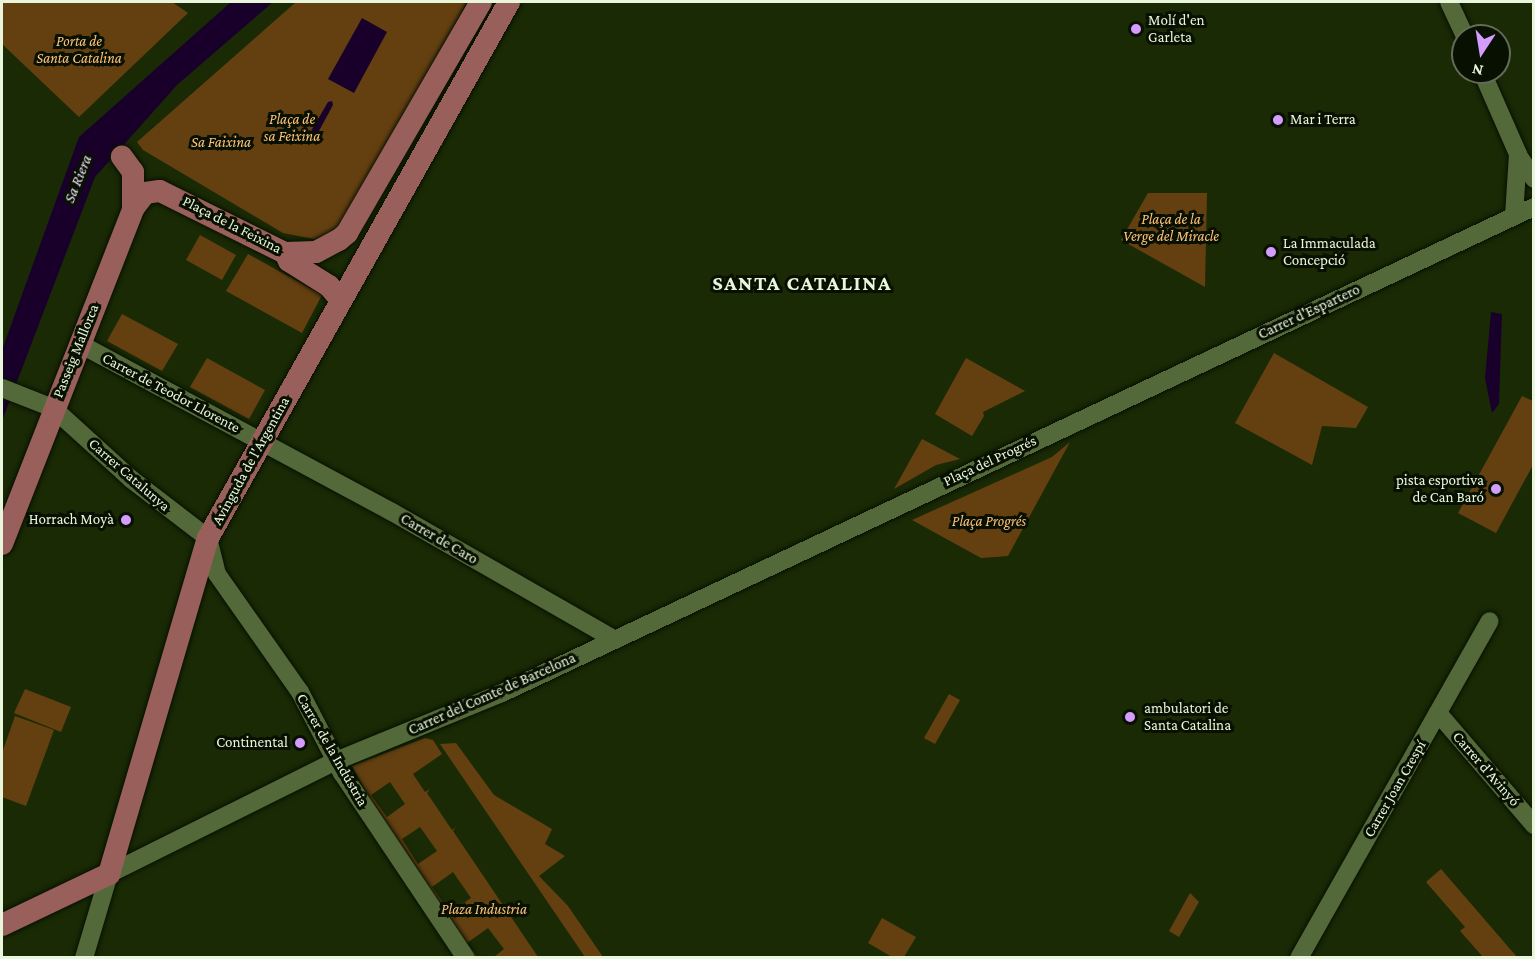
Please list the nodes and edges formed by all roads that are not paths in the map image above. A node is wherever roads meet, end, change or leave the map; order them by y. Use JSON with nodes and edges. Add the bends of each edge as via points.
{"nodes":[{"id":1,"x":481,"y":2,"type":"edge"},
{"id":2,"x":509,"y":2,"type":"edge"},
{"id":3,"x":1449,"y":2,"type":"edge"},
{"id":4,"x":1459,"y":24,"type":"edge"},
{"id":5,"x":1488,"y":84,"type":"edge"},
{"id":6,"x":122,"y":157,"type":"dead end"},
{"id":7,"x":1526,"y":157,"type":"edge"},
{"id":8,"x":1533,"y":179,"type":"edge"},
{"id":9,"x":1533,"y":207,"type":"edge"},
{"id":10,"x":133,"y":209,"type":"junction"},
{"id":11,"x":1514,"y":216,"type":"junction"},
{"id":12,"x":285,"y":253,"type":"junction"},
{"id":13,"x":340,"y":299,"type":"junction"},
{"id":14,"x":80,"y":344,"type":"junction"},
{"id":15,"x":2,"y":388,"type":"edge"},
{"id":16,"x":53,"y":408,"type":"junction"},
{"id":17,"x":1105,"y":408,"type":"joint"},
{"id":18,"x":263,"y":442,"type":"junction"},
{"id":19,"x":876,"y":516,"type":"joint"},
{"id":20,"x":208,"y":538,"type":"junction"},
{"id":21,"x":2,"y":544,"type":"edge"},
{"id":22,"x":1490,"y":621,"type":"dead end"},
{"id":23,"x":614,"y":639,"type":"junction"},
{"id":24,"x":1438,"y":713,"type":"junction"},
{"id":25,"x":336,"y":761,"type":"junction"},
{"id":26,"x":1533,"y":825,"type":"edge"},
{"id":27,"x":109,"y":874,"type":"junction"},
{"id":28,"x":2,"y":925,"type":"edge"},
{"id":29,"x":84,"y":957,"type":"edge"},
{"id":30,"x":466,"y":957,"type":"edge"},
{"id":31,"x":1299,"y":957,"type":"edge"}],
"edges":[{"from":1,"to":12,"type":"main road","name":"Plaça de la Feixina","via":[[347,233],[316,252]]},
{"from":2,"to":13,"type":"main road","name":"Avinguda de l'Argentina"},
{"from":3,"to":4,"type":"street"},
{"from":5,"to":7,"type":"street"},
{"from":6,"to":10,"type":"main road","name":"Passeig Mallorca","via":[[133,172]]},
{"from":7,"to":8,"type":"street"},
{"from":7,"to":11,"type":"street"},
{"from":9,"to":11,"type":"street","name":"Carrer d'Espartero"},
{"from":10,"to":12,"type":"main road","name":"Plaça de la Feixina","via":[[144,193],[170,194]]},
{"from":10,"to":14,"type":"main road","name":"Passeig Mallorca"},
{"from":11,"to":17,"type":"street","name":"Carrer d'Espartero"},
{"from":12,"to":13,"type":"main road","via":[[289,261],[328,286]]},
{"from":13,"to":18,"type":"main road","name":"Avinguda de l'Argentina"},
{"from":14,"to":16,"type":"main road","name":"Passeig Mallorca"},
{"from":14,"to":18,"type":"street","name":"Carrer de Teodor Llorente"},
{"from":15,"to":16,"type":"street"},
{"from":16,"to":20,"type":"street","name":"Carrer Catalunya","via":[[131,479]]},
{"from":16,"to":21,"type":"main road","name":"Passeig Mallorca"},
{"from":17,"to":19,"type":"street","name":"Plaça del Progrés"},
{"from":18,"to":20,"type":"main road","name":"Avinguda de l'Argentina"},
{"from":18,"to":23,"type":"street","name":"Carrer de Caro"},
{"from":19,"to":23,"type":"street","name":"Carrer del Comte de Barcelona"},
{"from":20,"to":25,"type":"street","name":"Carrer de la Indústria","via":[[217,574],[300,692]]},
{"from":20,"to":27,"type":"main road","name":"Avinguda de l'Argentina"},
{"from":22,"to":24,"type":"street","name":"Carrer Joan Crespí"},
{"from":23,"to":25,"type":"street","name":"Carrer del Comte de Barcelona","via":[[502,693]]},
{"from":24,"to":26,"type":"street","name":"Carrer d'Avinyó"},
{"from":24,"to":31,"type":"street","name":"Carrer Joan Crespí"},
{"from":25,"to":27,"type":"street","name":"Carrer del Comte de Barcelona"},
{"from":25,"to":30,"type":"street","name":"Carrer de la Indústria"},
{"from":27,"to":28,"type":"main road"},
{"from":27,"to":29,"type":"street","name":"Avinguda de l'Argentina"}]}
